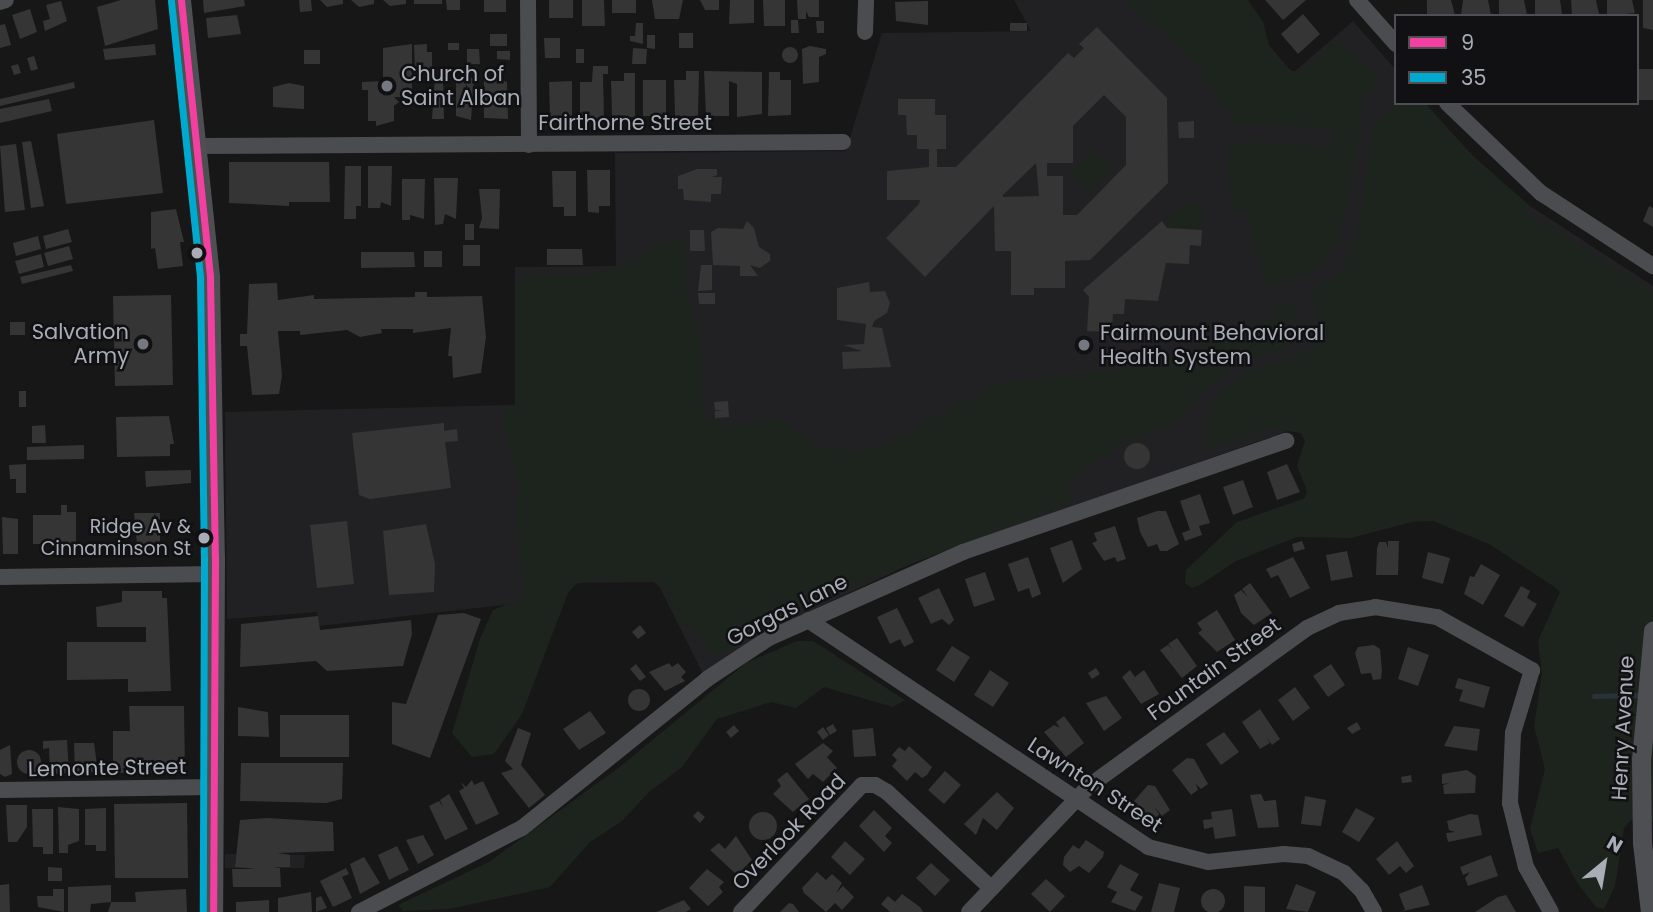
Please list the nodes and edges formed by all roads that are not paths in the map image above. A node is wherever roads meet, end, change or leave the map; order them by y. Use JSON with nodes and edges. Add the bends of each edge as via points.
{"nodes":[{"id":1,"x":6,"y":0,"type":"edge"},
{"id":2,"x":181,"y":0,"type":"edge"},
{"id":3,"x":528,"y":0,"type":"edge"},
{"id":4,"x":866,"y":0,"type":"edge"},
{"id":5,"x":1357,"y":0,"type":"edge"},
{"id":6,"x":0,"y":2,"type":"edge"},
{"id":7,"x":865,"y":32,"type":"dead end"},
{"id":8,"x":1394,"y":42,"type":"edge"},
{"id":9,"x":1449,"y":105,"type":"edge"},
{"id":10,"x":843,"y":142,"type":"dead end"},
{"id":11,"x":529,"y":145,"type":"junction"},
{"id":12,"x":198,"y":146,"type":"junction"},
{"id":13,"x":1653,"y":266,"type":"edge"},
{"id":14,"x":1286,"y":441,"type":"dead end"},
{"id":15,"x":215,"y":574,"type":"junction"},
{"id":16,"x":0,"y":577,"type":"edge"},
{"id":17,"x":808,"y":620,"type":"junction"},
{"id":18,"x":1653,"y":631,"type":"edge"},
{"id":19,"x":214,"y":787,"type":"junction"},
{"id":20,"x":0,"y":790,"type":"edge"},
{"id":21,"x":1076,"y":797,"type":"junction"},
{"id":22,"x":991,"y":888,"type":"junction"},
{"id":23,"x":213,"y":912,"type":"edge"},
{"id":24,"x":359,"y":912,"type":"edge"},
{"id":25,"x":741,"y":912,"type":"edge"},
{"id":26,"x":969,"y":912,"type":"edge"},
{"id":27,"x":1374,"y":912,"type":"edge"},
{"id":28,"x":1551,"y":912,"type":"edge"},
{"id":29,"x":1650,"y":912,"type":"edge"}],
"edges":[{"from":1,"to":6,"type":"street"},
{"from":2,"to":12,"type":"main road"},
{"from":3,"to":11,"type":"street"},
{"from":4,"to":7,"type":"street"},
{"from":5,"to":8,"type":"street"},
{"from":9,"to":13,"type":"street","via":[[1541,193]]},
{"from":10,"to":11,"type":"street","name":"Fairthorne Street"},
{"from":11,"to":12,"type":"street","name":"Fairthorne Street"},
{"from":12,"to":15,"type":"main road","via":[[210,267]]},
{"from":14,"to":17,"type":"street","name":"Gorgas Lane","via":[[963,552]]},
{"from":15,"to":16,"type":"street"},
{"from":15,"to":19,"type":"main road"},
{"from":17,"to":21,"type":"street","name":"Lawnton Street"},
{"from":17,"to":24,"type":"street","name":"Gorgas Lane","via":[[716,672],[522,828]]},
{"from":18,"to":29,"type":"main road","name":"Henry Avenue","via":[[1642,747]]},
{"from":19,"to":20,"type":"street","name":"Lemonte Street"},
{"from":19,"to":23,"type":"main road"},
{"from":21,"to":22,"type":"street","name":"Fountain Street"},
{"from":21,"to":27,"type":"street","name":"Lawnton Street","via":[[1148,847],[1176,857],[1221,862],[1284,854],[1320,860],[1354,882]]},
{"from":21,"to":28,"type":"street","name":"Fountain Street","via":[[1290,639],[1339,613],[1395,607],[1437,617],[1532,670],[1513,733],[1510,803],[1526,867]]},
{"from":22,"to":25,"type":"street","name":"Overlook Road","via":[[887,792],[869,784],[852,791]]},
{"from":22,"to":26,"type":"street","name":"Fountain Street"}]}
